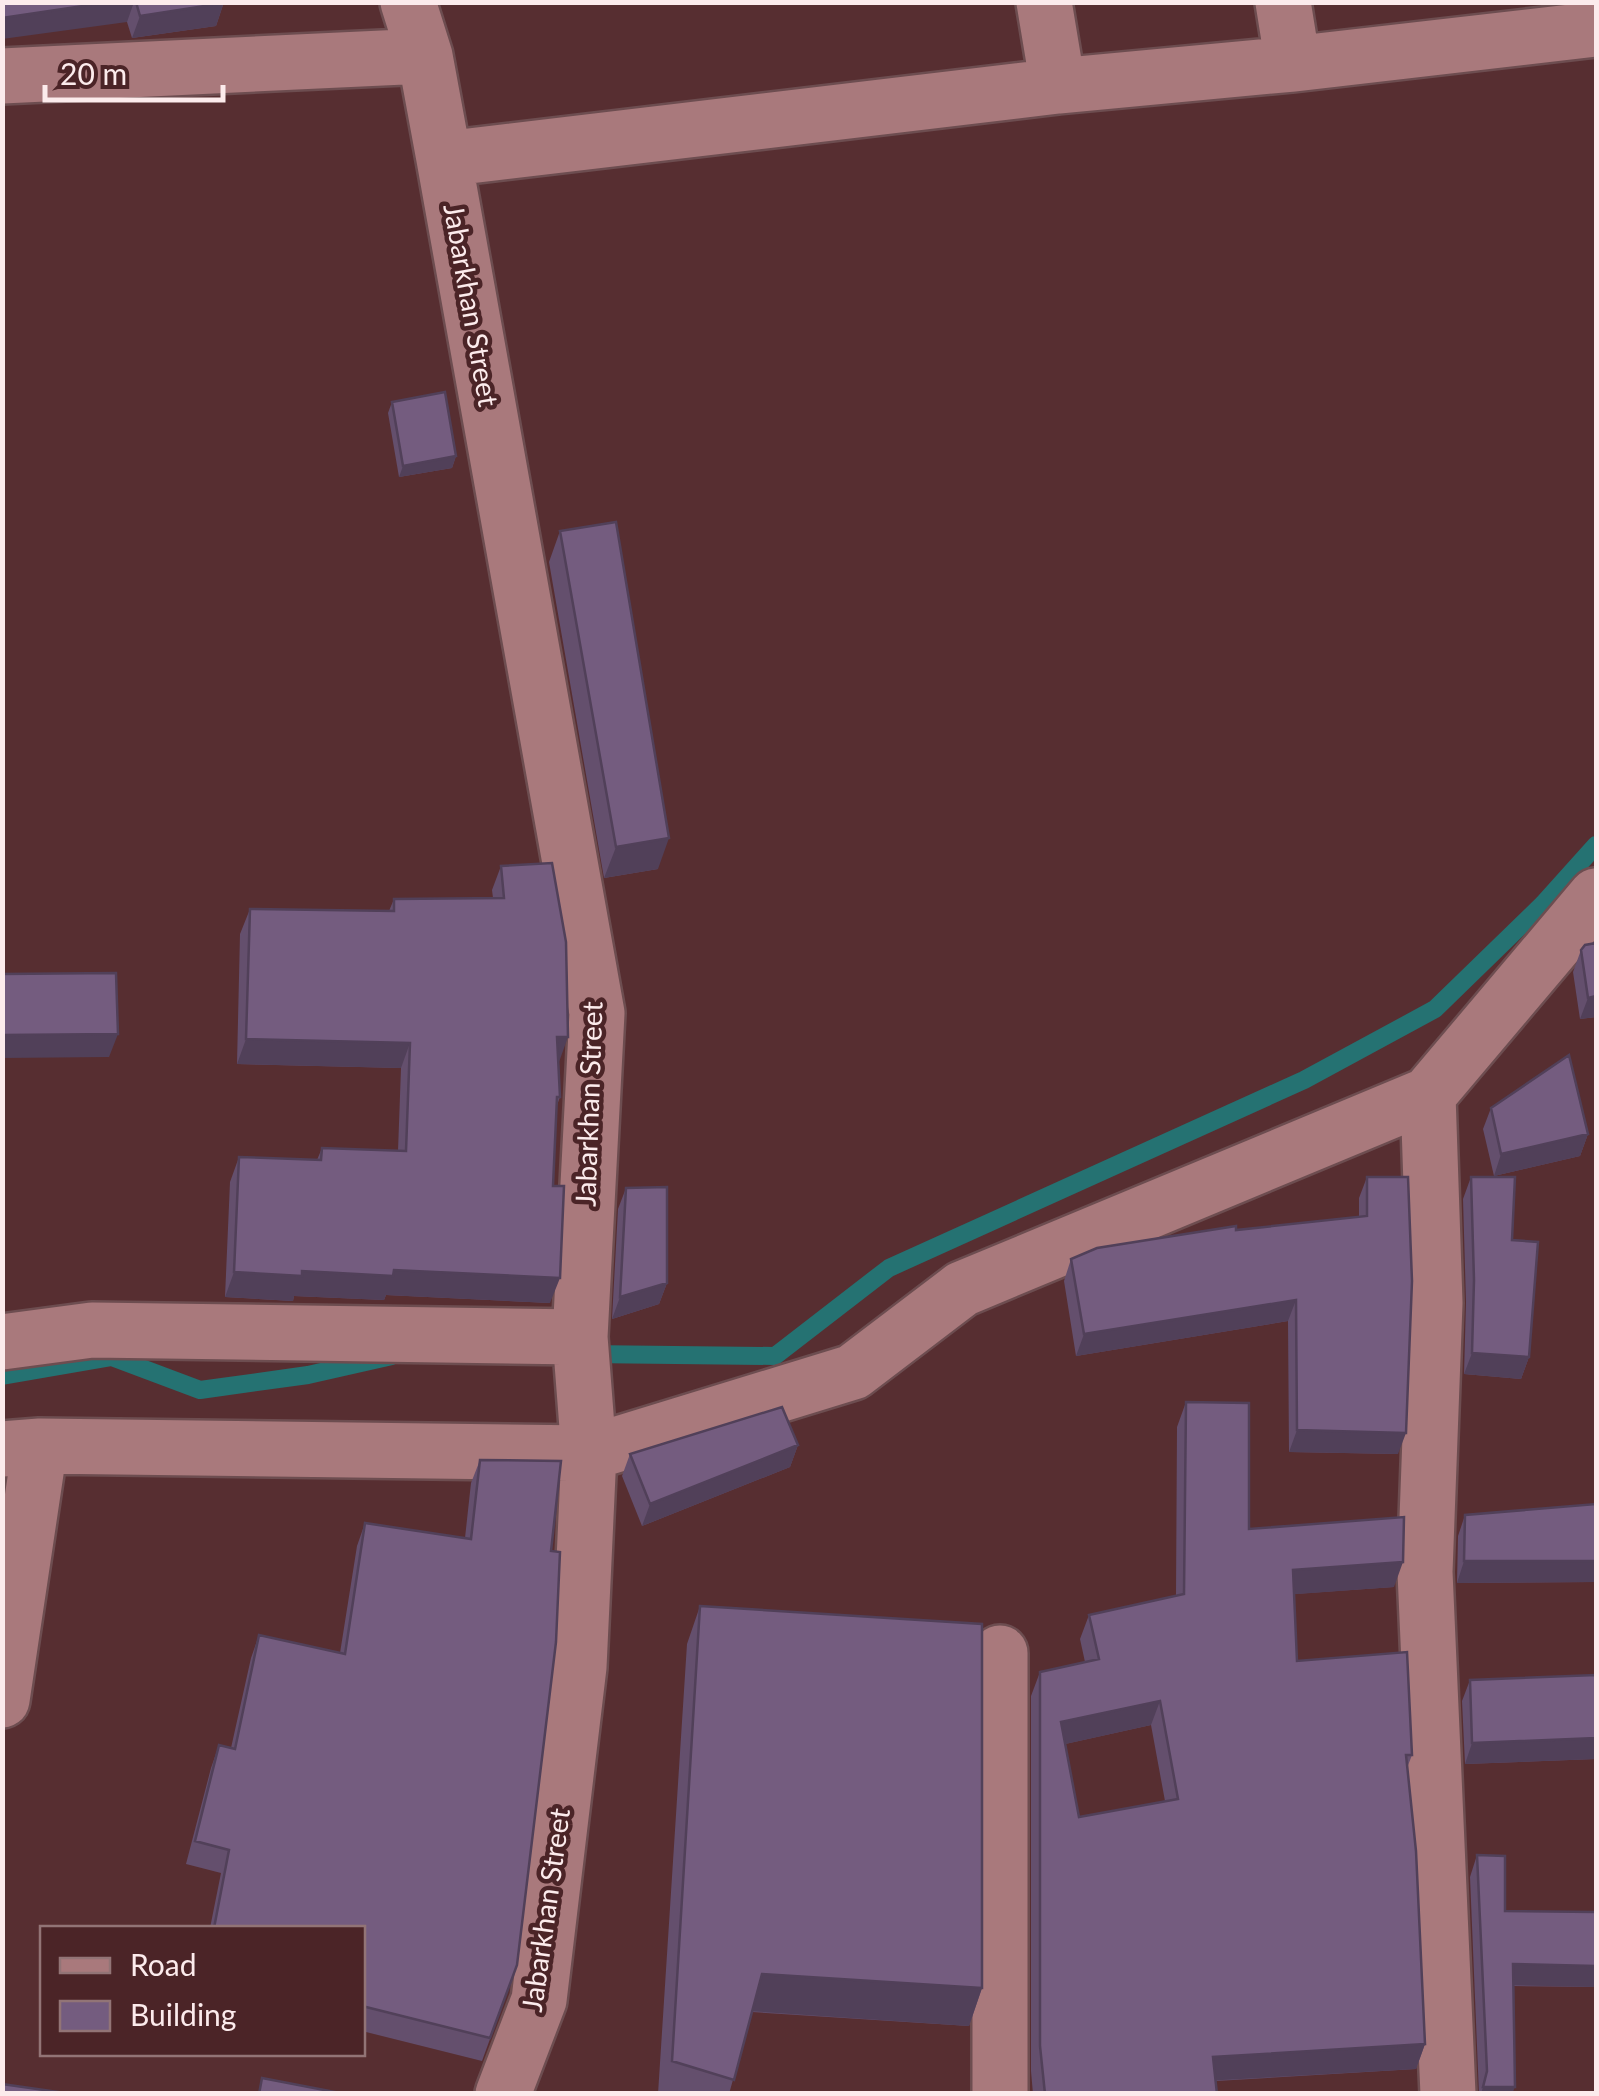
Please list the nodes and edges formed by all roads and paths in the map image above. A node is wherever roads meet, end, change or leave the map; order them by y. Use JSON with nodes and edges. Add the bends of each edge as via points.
{"nodes":[{"id":1,"x":408,"y":2,"type":"edge"},
{"id":2,"x":1044,"y":2,"type":"edge"},
{"id":3,"x":1283,"y":2,"type":"edge"},
{"id":4,"x":1596,"y":29,"type":"edge"},
{"id":5,"x":425,"y":56,"type":"junction"},
{"id":6,"x":1293,"y":64,"type":"junction"},
{"id":7,"x":2,"y":76,"type":"edge"},
{"id":8,"x":1058,"y":86,"type":"junction"},
{"id":9,"x":444,"y":159,"type":"junction"},
{"id":10,"x":1596,"y":896,"type":"edge"},
{"id":11,"x":1428,"y":1095,"type":"junction"},
{"id":12,"x":580,"y":1337,"type":"junction"},
{"id":13,"x":2,"y":1342,"type":"edge"},
{"id":14,"x":21,"y":1447,"type":"edge"},
{"id":15,"x":589,"y":1453,"type":"junction"},
{"id":16,"x":1000,"y":1653,"type":"dead end"},
{"id":17,"x":2,"y":1700,"type":"edge"},
{"id":18,"x":503,"y":2094,"type":"edge"},
{"id":19,"x":1000,"y":2094,"type":"edge"},
{"id":20,"x":1448,"y":2094,"type":"edge"}],
"edges":[{"from":1,"to":5,"type":"street","name":"Jabarkhan Street"},
{"from":2,"to":8,"type":"street"},
{"from":3,"to":6,"type":"street"},
{"from":4,"to":6,"type":"street"},
{"from":5,"to":7,"type":"street"},
{"from":5,"to":9,"type":"street","name":"Jabarkhan Street"},
{"from":6,"to":8,"type":"street"},
{"from":8,"to":9,"type":"street"},
{"from":9,"to":12,"type":"street","name":"Jabarkhan Street","via":[[597,1013]]},
{"from":10,"to":11,"type":"street"},
{"from":11,"to":15,"type":"street","via":[[962,1289],[853,1372]]},
{"from":11,"to":20,"type":"street","via":[[1434,1303],[1426,1572]]},
{"from":12,"to":13,"type":"street","via":[[92,1330]]},
{"from":12,"to":15,"type":"street","name":"Jabarkhan Street"},
{"from":14,"to":15,"type":"street"},
{"from":14,"to":17,"type":"street"},
{"from":15,"to":18,"type":"street","name":"Jabarkhan Street","via":[[578,1667],[539,2000]]},
{"from":16,"to":19,"type":"street"}]}
